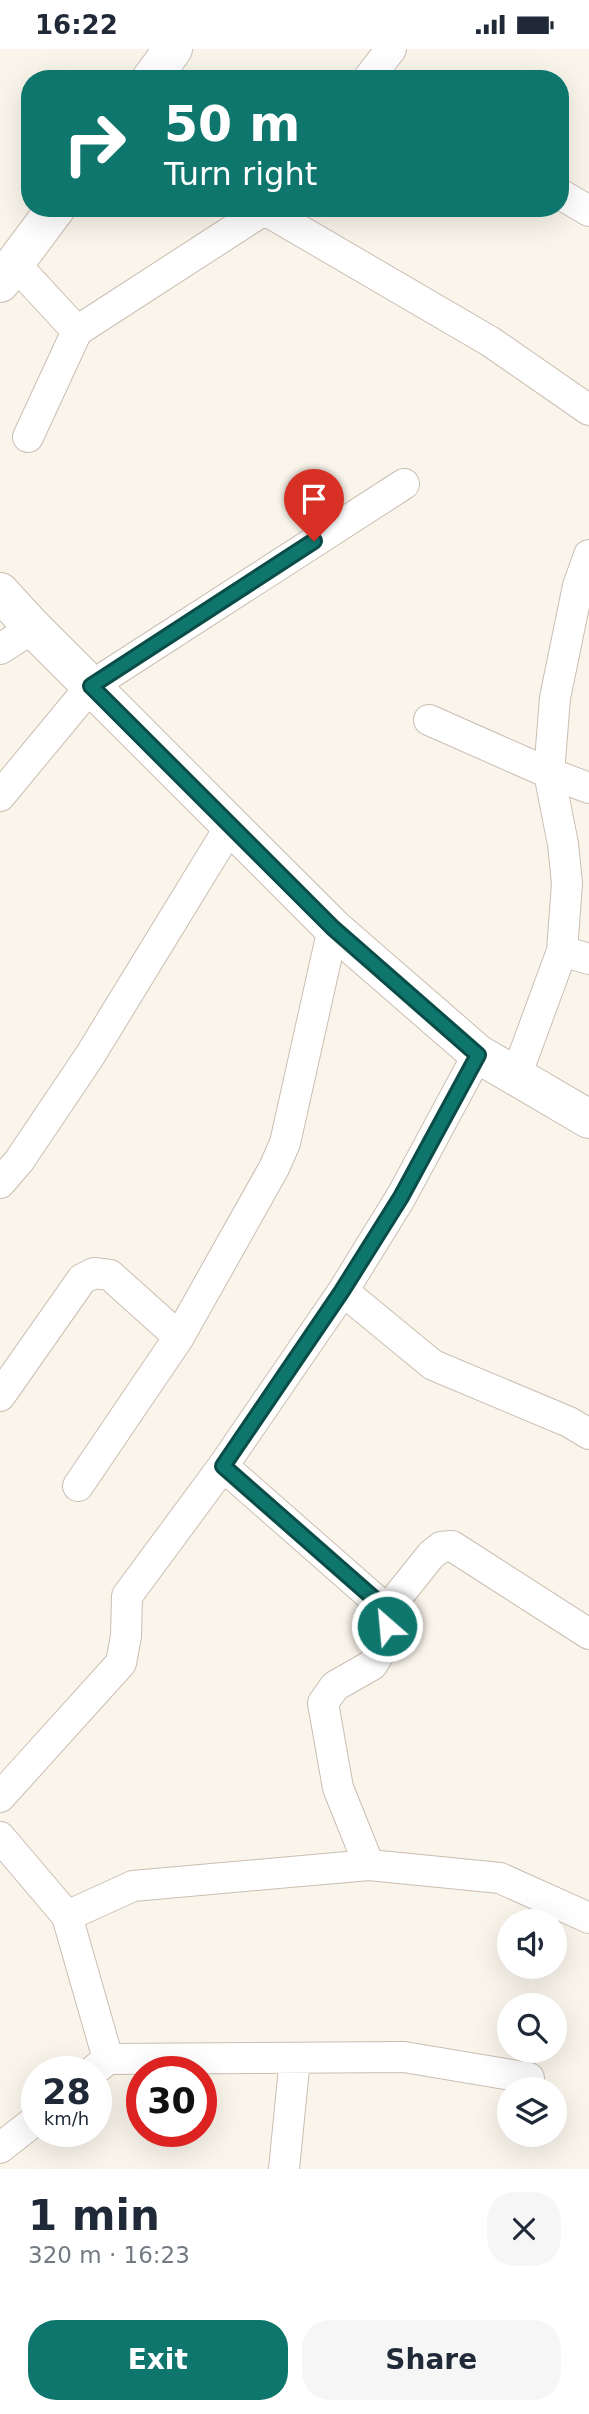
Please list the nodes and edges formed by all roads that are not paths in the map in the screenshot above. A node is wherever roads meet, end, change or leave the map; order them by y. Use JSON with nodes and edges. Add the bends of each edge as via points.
{"nodes":[{"id":1,"x":173,"y":49,"type":"edge"},
{"id":2,"x":158,"y":70,"type":"edge"},
{"id":3,"x":569,"y":199,"type":"edge"},
{"id":4,"x":589,"y":211,"type":"edge"},
{"id":5,"x":49,"y":217,"type":"edge"},
{"id":6,"x":254,"y":217,"type":"edge"},
{"id":7,"x":280,"y":217,"type":"edge"},
{"id":8,"x":8,"y":273,"type":"edge"},
{"id":9,"x":77,"y":331,"type":"junction"},
{"id":10,"x":589,"y":409,"type":"edge"},
{"id":11,"x":29,"y":437,"type":"dead end"},
{"id":12,"x":404,"y":484,"type":"dead end"},
{"id":13,"x":589,"y":555,"type":"edge"},
{"id":14,"x":0,"y":592,"type":"edge"},
{"id":15,"x":33,"y":628,"type":"junction"},
{"id":16,"x":579,"y":633,"type":"edge"},
{"id":17,"x":0,"y":649,"type":"edge"},
{"id":18,"x":91,"y":686,"type":"junction"},
{"id":19,"x":429,"y":720,"type":"dead end"},
{"id":20,"x":549,"y":773,"type":"junction"},
{"id":21,"x":589,"y":788,"type":"edge"},
{"id":22,"x":0,"y":796,"type":"edge"},
{"id":23,"x":231,"y":825,"type":"junction"},
{"id":24,"x":333,"y":928,"type":"junction"},
{"id":25,"x":575,"y":955,"type":"edge"},
{"id":26,"x":478,"y":1055,"type":"junction"},
{"id":27,"x":516,"y":1076,"type":"junction"},
{"id":28,"x":589,"y":1119,"type":"edge"},
{"id":29,"x":0,"y":1183,"type":"edge"},
{"id":30,"x":342,"y":1291,"type":"junction"},
{"id":31,"x":179,"y":1337,"type":"junction"},
{"id":32,"x":0,"y":1396,"type":"edge"},
{"id":33,"x":589,"y":1434,"type":"edge"},
{"id":34,"x":223,"y":1466,"type":"junction"},
{"id":35,"x":78,"y":1486,"type":"dead end"},
{"id":36,"x":387,"y":1610,"type":"junction"},
{"id":37,"x":589,"y":1634,"type":"edge"},
{"id":38,"x":0,"y":1797,"type":"edge"},
{"id":39,"x":0,"y":1837,"type":"edge"},
{"id":40,"x":369,"y":1865,"type":"junction"},
{"id":41,"x":67,"y":1916,"type":"junction"},
{"id":42,"x":589,"y":1918,"type":"edge"},
{"id":43,"x":98,"y":2056,"type":"edge"},
{"id":44,"x":295,"y":2058,"type":"junction"},
{"id":45,"x":112,"y":2065,"type":"edge"},
{"id":46,"x":523,"y":2077,"type":"edge"},
{"id":47,"x":21,"y":2132,"type":"edge"},
{"id":48,"x":0,"y":2148,"type":"edge"},
{"id":49,"x":284,"y":2169,"type":"edge"}],
"edges":[{"from":1,"to":2,"type":"street"},
{"from":3,"to":4,"type":"street"},
{"from":5,"to":8,"type":"street"},
{"from":6,"to":9,"type":"street"},
{"from":7,"to":10,"type":"street","via":[[491,342]]},
{"from":8,"to":9,"type":"street"},
{"from":9,"to":11,"type":"street"},
{"from":12,"to":18,"type":"street"},
{"from":13,"to":16,"type":"street","via":[[578,586]]},
{"from":14,"to":15,"type":"street"},
{"from":15,"to":17,"type":"street"},
{"from":15,"to":18,"type":"street"},
{"from":16,"to":20,"type":"street","via":[[555,698]]},
{"from":18,"to":22,"type":"street"},
{"from":18,"to":23,"type":"street"},
{"from":19,"to":20,"type":"street"},
{"from":20,"to":21,"type":"street"},
{"from":20,"to":25,"type":"street","via":[[563,845]]},
{"from":23,"to":24,"type":"street"},
{"from":23,"to":29,"type":"street","via":[[89,1057]]},
{"from":24,"to":26,"type":"street"},
{"from":24,"to":31,"type":"street","via":[[285,1143]]},
{"from":25,"to":27,"type":"street"},
{"from":26,"to":27,"type":"street"},
{"from":26,"to":30,"type":"street","via":[[401,1197]]},
{"from":27,"to":28,"type":"street"},
{"from":30,"to":33,"type":"street","via":[[433,1365]]},
{"from":30,"to":34,"type":"street"},
{"from":31,"to":32,"type":"street","via":[[110,1275],[94,1273],[82,1279]]},
{"from":31,"to":35,"type":"street"},
{"from":34,"to":36,"type":"street"},
{"from":34,"to":38,"type":"street","via":[[127,1596],[121,1663]]},
{"from":36,"to":37,"type":"street","via":[[431,1555],[452,1546]]},
{"from":36,"to":40,"type":"street","via":[[387,1641],[372,1665],[335,1686],[323,1703],[338,1788]]},
{"from":39,"to":41,"type":"street"},
{"from":40,"to":41,"type":"street","via":[[133,1886]]},
{"from":40,"to":42,"type":"street","via":[[500,1878]]},
{"from":41,"to":43,"type":"street"},
{"from":44,"to":45,"type":"street"},
{"from":44,"to":46,"type":"street","via":[[404,2057]]},
{"from":44,"to":49,"type":"street"},
{"from":47,"to":48,"type":"street"}]}
